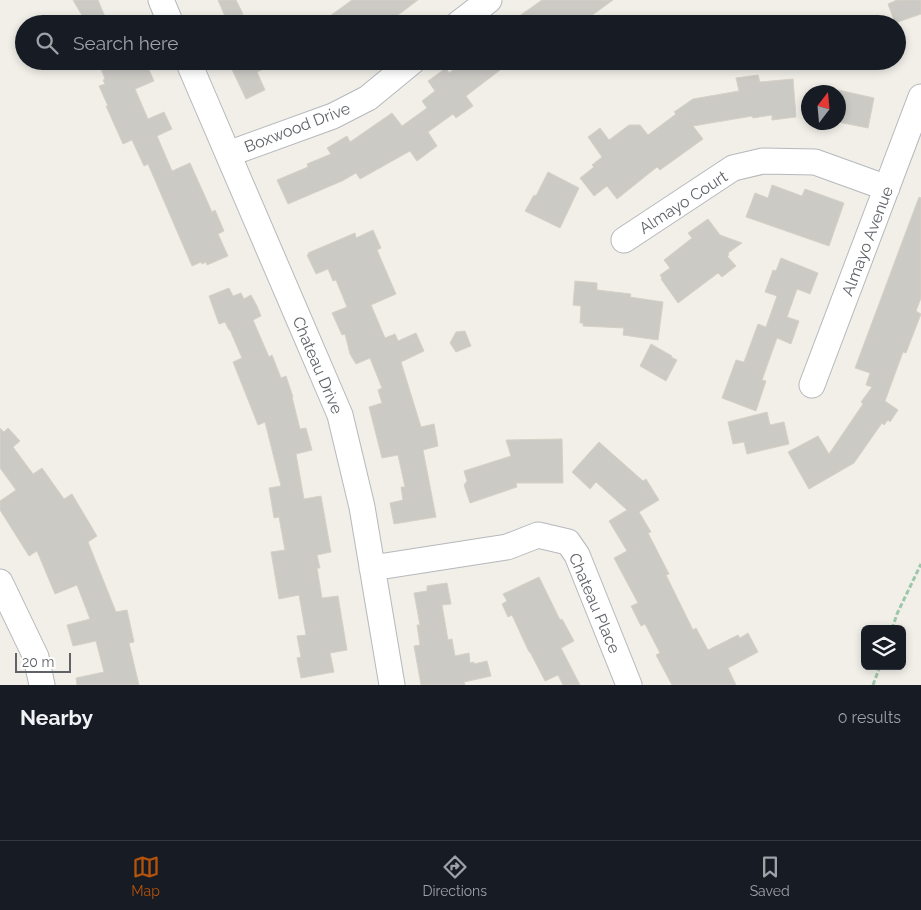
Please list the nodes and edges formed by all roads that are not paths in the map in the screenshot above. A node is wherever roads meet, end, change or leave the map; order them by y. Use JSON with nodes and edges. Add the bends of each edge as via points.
{"nodes":[{"id":1,"x":161,"y":0,"type":"edge"},
{"id":2,"x":167,"y":15,"type":"edge"},
{"id":3,"x":192,"y":70,"type":"edge"},
{"id":4,"x":402,"y":70,"type":"edge"},
{"id":5,"x":921,"y":97,"type":"edge"},
{"id":6,"x":228,"y":154,"type":"junction"},
{"id":7,"x":887,"y":188,"type":"junction"},
{"id":8,"x":624,"y":240,"type":"dead end"},
{"id":9,"x":812,"y":386,"type":"dead end"},
{"id":10,"x":372,"y":568,"type":"junction"},
{"id":11,"x":0,"y":582,"type":"edge"},
{"id":12,"x":42,"y":685,"type":"edge"},
{"id":13,"x":392,"y":685,"type":"edge"},
{"id":14,"x":629,"y":685,"type":"edge"}],
"edges":[{"from":1,"to":2,"type":"street"},
{"from":3,"to":6,"type":"street","name":"Chateau Drive"},
{"from":4,"to":6,"type":"street","name":"Boxwood Drive","via":[[368,98],[333,116]]},
{"from":5,"to":7,"type":"street","name":"Almayo Avenue"},
{"from":6,"to":10,"type":"street","name":"Chateau Drive","via":[[340,415],[362,507]]},
{"from":7,"to":8,"type":"street","name":"Almayo Court","via":[[815,162],[763,161],[733,168]]},
{"from":7,"to":9,"type":"street","name":"Almayo Avenue"},
{"from":10,"to":13,"type":"street","name":"Chateau Drive"},
{"from":10,"to":14,"type":"street","name":"Chateau Place","via":[[508,547],[538,535],[568,542],[577,555]]},
{"from":11,"to":12,"type":"street","via":[[36,657]]}]}
